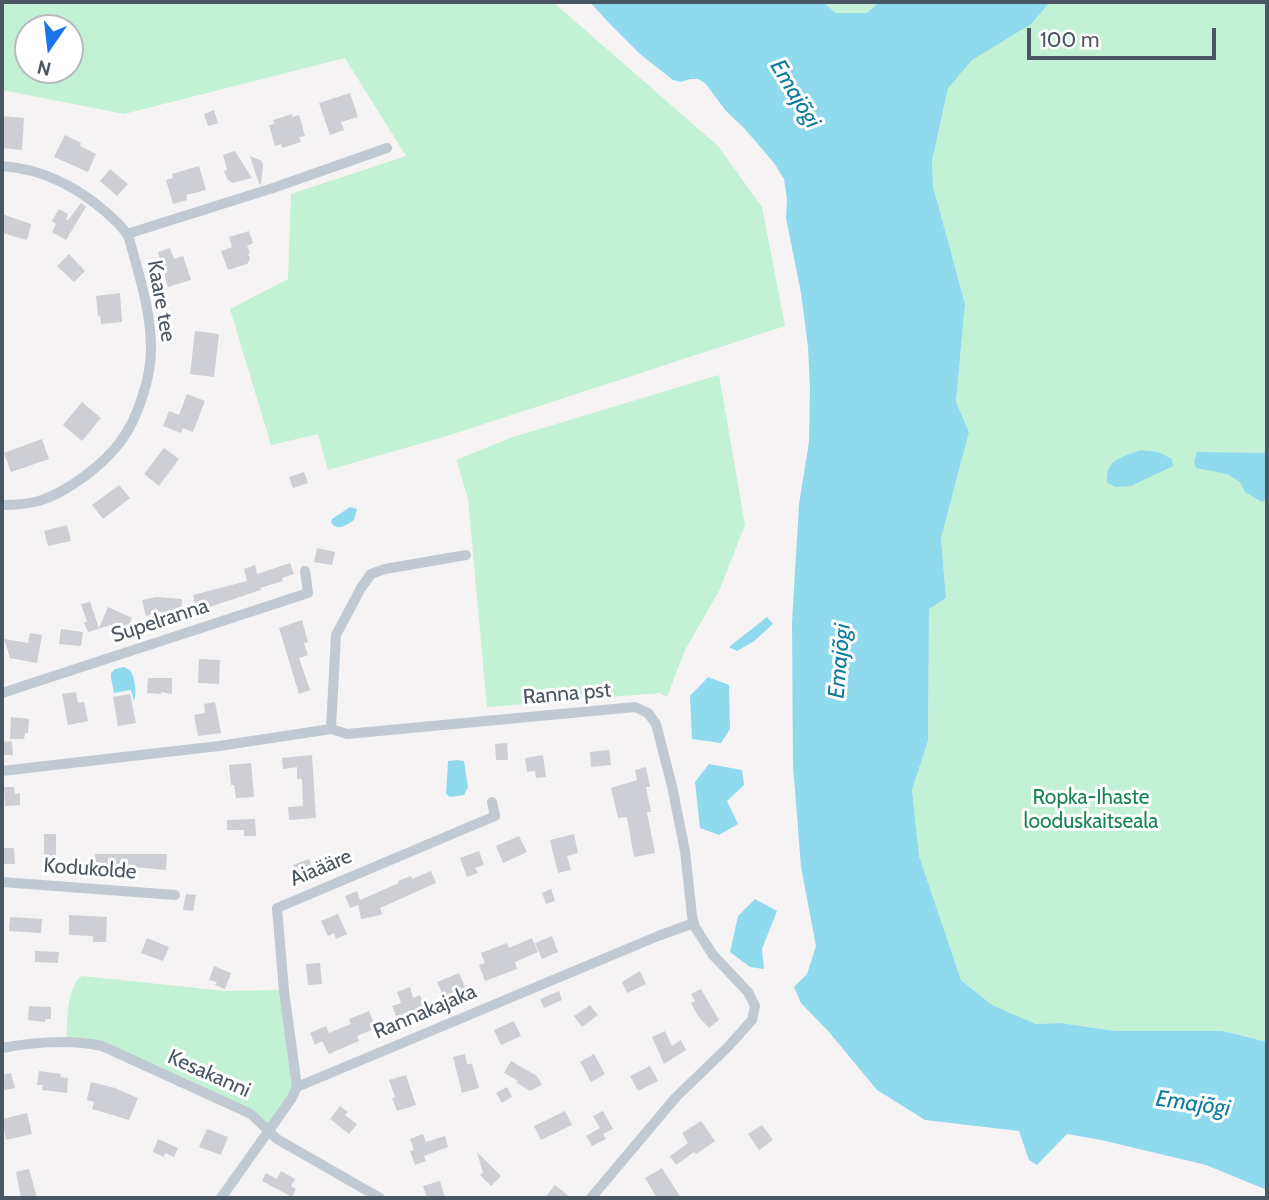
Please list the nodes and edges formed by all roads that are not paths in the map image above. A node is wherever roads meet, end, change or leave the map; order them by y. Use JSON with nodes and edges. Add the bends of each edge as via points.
{"nodes":[{"id":1,"x":387,"y":148,"type":"dead end"},
{"id":2,"x":2,"y":166,"type":"edge"},
{"id":3,"x":127,"y":233,"type":"junction"},
{"id":4,"x":2,"y":505,"type":"edge"},
{"id":5,"x":466,"y":555,"type":"dead end"},
{"id":6,"x":305,"y":571,"type":"dead end"},
{"id":7,"x":2,"y":693,"type":"edge"},
{"id":8,"x":331,"y":729,"type":"junction"},
{"id":9,"x":2,"y":771,"type":"edge"},
{"id":10,"x":492,"y":803,"type":"dead end"},
{"id":11,"x":2,"y":882,"type":"edge"},
{"id":12,"x":175,"y":895,"type":"dead end"},
{"id":13,"x":694,"y":923,"type":"junction"},
{"id":14,"x":2,"y":1048,"type":"edge"},
{"id":15,"x":297,"y":1087,"type":"junction"},
{"id":16,"x":269,"y":1131,"type":"junction"},
{"id":17,"x":221,"y":1198,"type":"edge"},
{"id":18,"x":380,"y":1198,"type":"edge"},
{"id":19,"x":592,"y":1198,"type":"edge"}],
"edges":[{"from":1,"to":3,"type":"street"},
{"from":2,"to":3,"type":"street","via":[[60,180],[99,206]]},
{"from":3,"to":4,"type":"street","name":"Kaare tee","via":[[150,325],[150,359],[132,421],[121,441],[80,479],[37,502]]},
{"from":5,"to":8,"type":"street","via":[[370,574],[336,635]]},
{"from":6,"to":7,"type":"street","name":"Supelranna","via":[[308,593]]},
{"from":8,"to":9,"type":"street","name":"Ranna pst"},
{"from":8,"to":13,"type":"street","name":"Ranna pst","via":[[347,734],[635,707],[648,713],[656,724],[672,786]]},
{"from":10,"to":15,"type":"street","name":"Aiaääre","via":[[495,816],[277,908]]},
{"from":11,"to":12,"type":"street","name":"Kodukolde"},
{"from":13,"to":15,"type":"street","name":"Rannakajaka"},
{"from":13,"to":19,"type":"street","name":"Ranna pst","via":[[713,955],[748,992],[755,1006],[752,1020],[676,1097]]},
{"from":14,"to":16,"type":"street","name":"Kesakanni","via":[[85,1042],[102,1046],[251,1114]]},
{"from":15,"to":16,"type":"street"},
{"from":16,"to":17,"type":"street"},
{"from":16,"to":18,"type":"street","name":"Kesakanni"}]}
